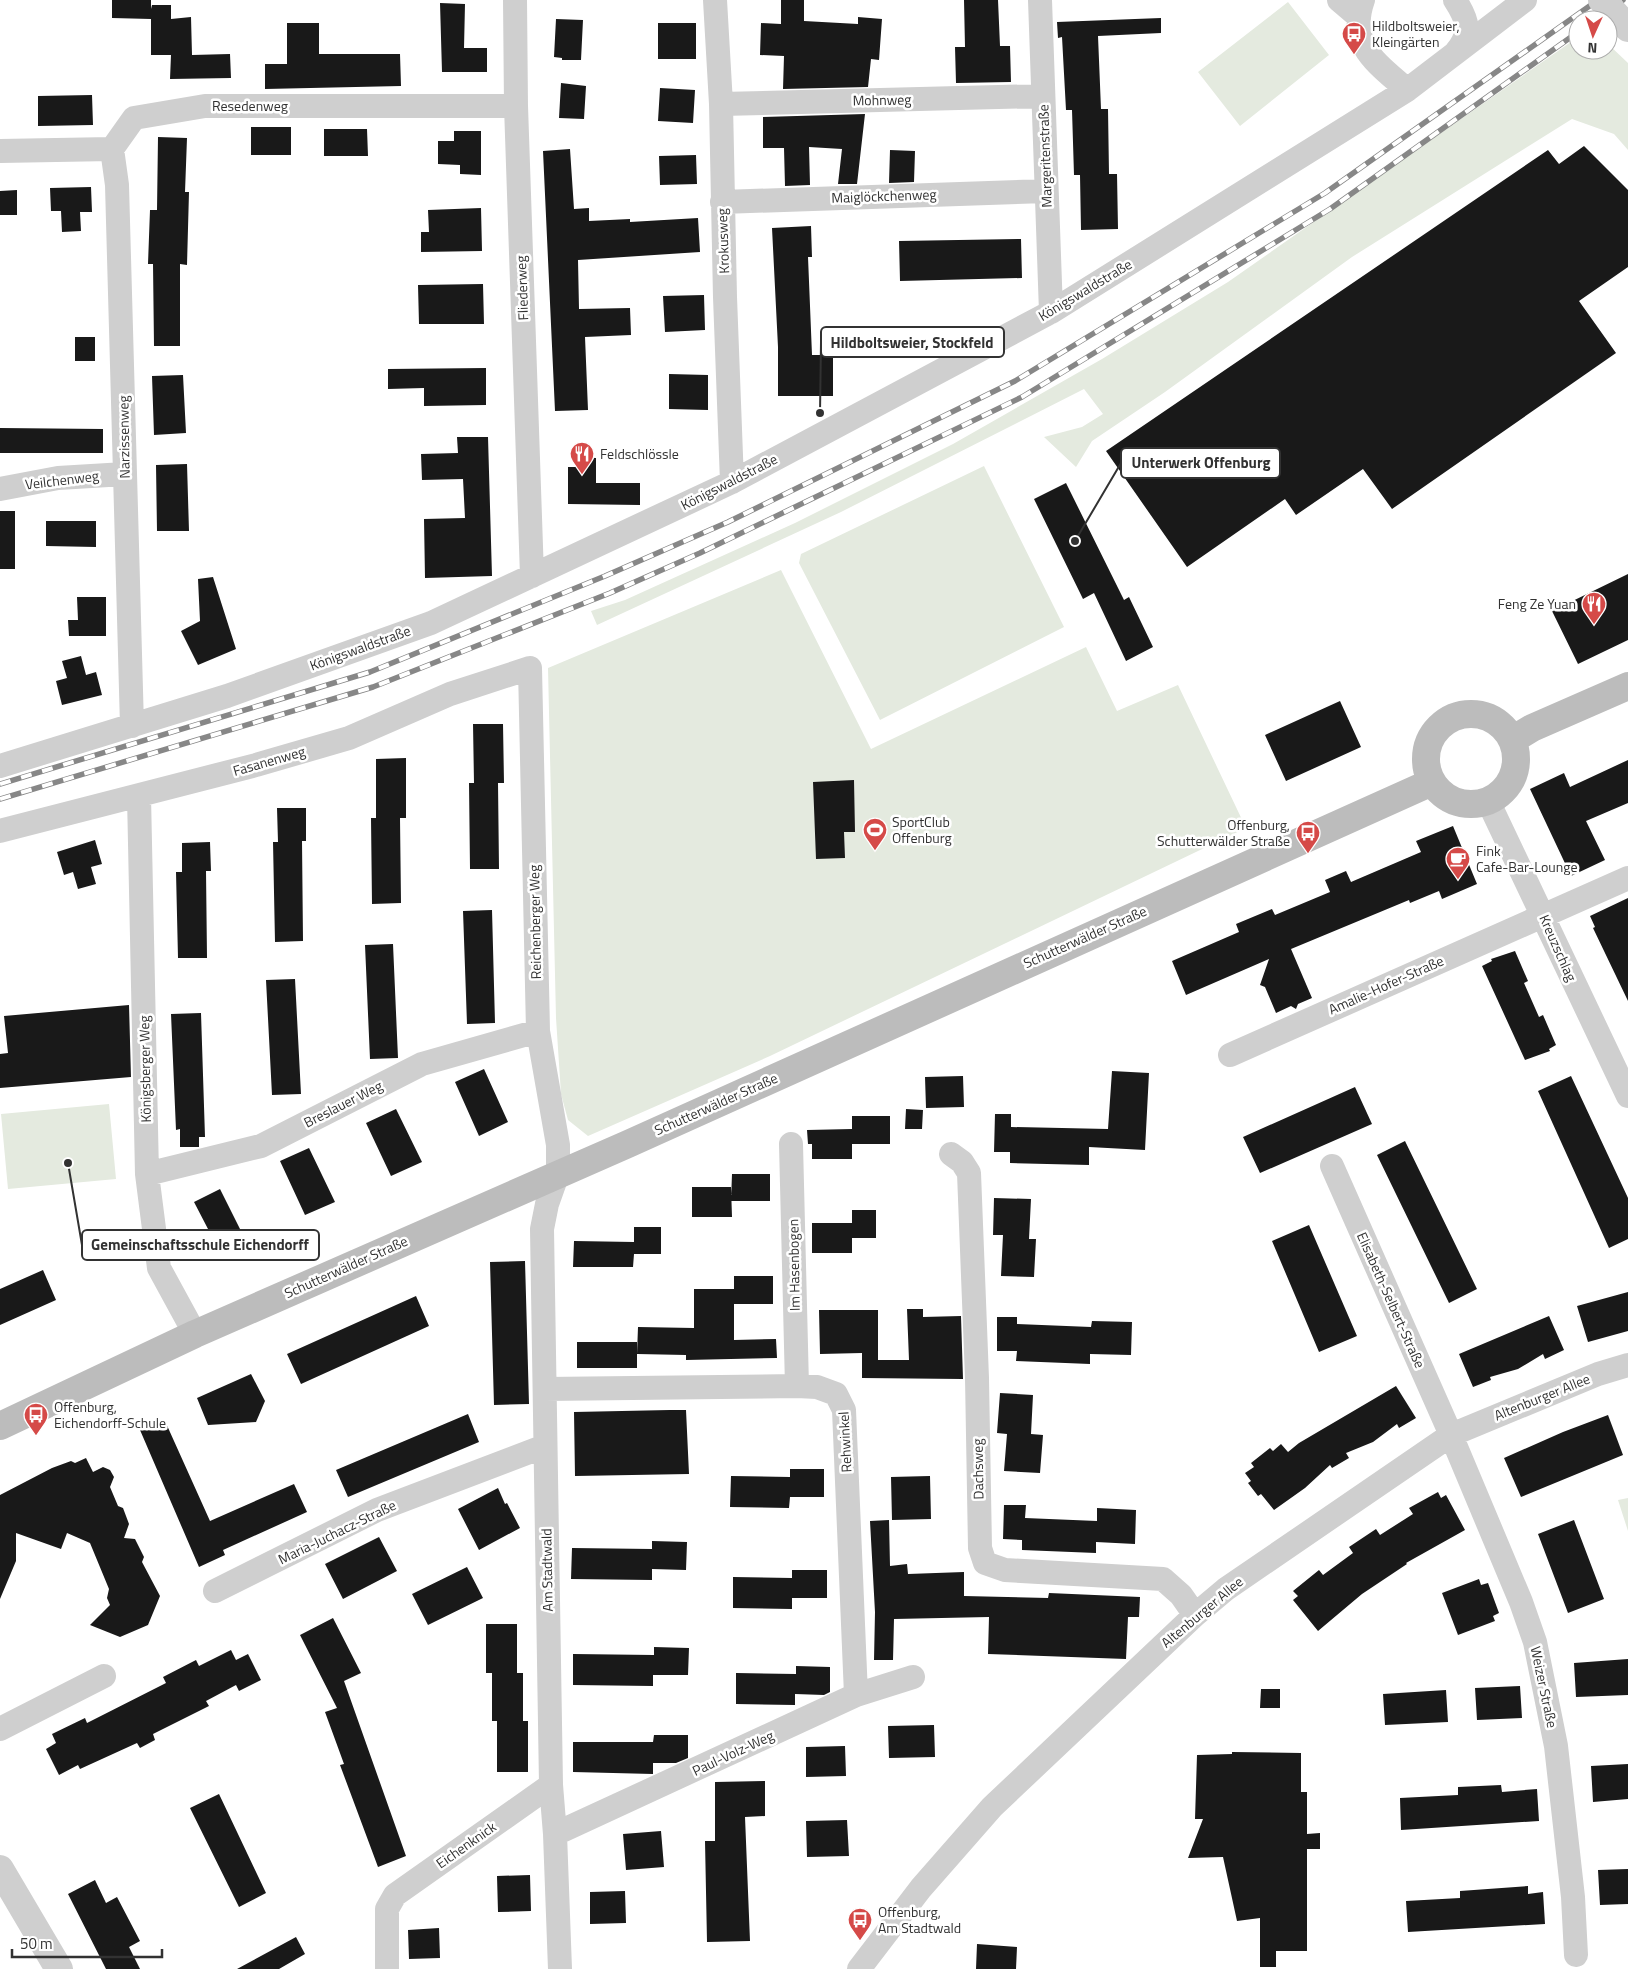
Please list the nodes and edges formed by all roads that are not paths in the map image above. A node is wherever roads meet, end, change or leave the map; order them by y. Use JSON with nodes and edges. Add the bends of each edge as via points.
{"nodes":[{"id":1,"x":515,"y":0,"type":"edge"},
{"id":2,"x":715,"y":0,"type":"edge"},
{"id":3,"x":1040,"y":0,"type":"edge"},
{"id":4,"x":1339,"y":0,"type":"edge"},
{"id":5,"x":1455,"y":0,"type":"edge"},
{"id":6,"x":1525,"y":0,"type":"edge"},
{"id":7,"x":1602,"y":0,"type":"edge"},
{"id":8,"x":1361,"y":9,"type":"edge"},
{"id":9,"x":1628,"y":28,"type":"edge"},
{"id":10,"x":1454,"y":54,"type":"junction"},
{"id":11,"x":1407,"y":90,"type":"junction"},
{"id":12,"x":1043,"y":96,"type":"junction"},
{"id":13,"x":721,"y":104,"type":"junction"},
{"id":14,"x":516,"y":106,"type":"junction"},
{"id":15,"x":112,"y":149,"type":"junction"},
{"id":16,"x":0,"y":151,"type":"edge"},
{"id":17,"x":1046,"y":191,"type":"junction"},
{"id":18,"x":722,"y":202,"type":"junction"},
{"id":19,"x":1051,"y":312,"type":"junction"},
{"id":20,"x":125,"y":474,"type":"junction"},
{"id":21,"x":732,"y":482,"type":"junction"},
{"id":22,"x":0,"y":489,"type":"edge"},
{"id":23,"x":532,"y":576,"type":"junction"},
{"id":24,"x":530,"y":668,"type":"joint"},
{"id":25,"x":1628,"y":686,"type":"edge"},
{"id":26,"x":132,"y":726,"type":"junction"},
{"id":27,"x":1512,"y":740,"type":"junction"},
{"id":28,"x":0,"y":766,"type":"edge"},
{"id":29,"x":1432,"y":782,"type":"junction"},
{"id":30,"x":139,"y":796,"type":"junction"},
{"id":31,"x":1488,"y":801,"type":"junction"},
{"id":32,"x":0,"y":830,"type":"edge"},
{"id":33,"x":1628,"y":878,"type":"edge"},
{"id":34,"x":1543,"y":915,"type":"junction"},
{"id":35,"x":538,"y":1031,"type":"junction"},
{"id":36,"x":1230,"y":1055,"type":"dead end"},
{"id":37,"x":1628,"y":1096,"type":"edge"},
{"id":38,"x":791,"y":1144,"type":"dead end"},
{"id":39,"x":951,"y":1154,"type":"dead end"},
{"id":40,"x":1332,"y":1166,"type":"dead end"},
{"id":41,"x":558,"y":1173,"type":"junction"},
{"id":42,"x":147,"y":1174,"type":"junction"},
{"id":43,"x":195,"y":1334,"type":"junction"},
{"id":44,"x":1628,"y":1365,"type":"edge"},
{"id":45,"x":797,"y":1386,"type":"junction"},
{"id":46,"x":544,"y":1389,"type":"junction"},
{"id":47,"x":0,"y":1426,"type":"edge"},
{"id":48,"x":1451,"y":1435,"type":"junction"},
{"id":49,"x":545,"y":1446,"type":"junction"},
{"id":50,"x":215,"y":1591,"type":"dead end"},
{"id":51,"x":1195,"y":1615,"type":"junction"},
{"id":52,"x":104,"y":1676,"type":"dead end"},
{"id":53,"x":913,"y":1677,"type":"dead end"},
{"id":54,"x":856,"y":1695,"type":"junction"},
{"id":55,"x":0,"y":1729,"type":"edge"},
{"id":56,"x":551,"y":1785,"type":"junction"},
{"id":57,"x":555,"y":1834,"type":"junction"},
{"id":58,"x":0,"y":1869,"type":"edge"},
{"id":59,"x":1576,"y":1955,"type":"dead end"},
{"id":60,"x":59,"y":1969,"type":"edge"},
{"id":61,"x":387,"y":1969,"type":"edge"},
{"id":62,"x":560,"y":1969,"type":"edge"},
{"id":63,"x":859,"y":1969,"type":"edge"}],
"edges":[{"from":1,"to":14,"type":"street","name":"Fliederweg"},
{"from":2,"to":13,"type":"street","name":"Krokusweg"},
{"from":3,"to":12,"type":"street","name":"Margeritenstraße"},
{"from":4,"to":8,"type":"street"},
{"from":5,"to":10,"type":"street","name":"Königswaldstraße","via":[[1465,15],[1467,29],[1464,42]]},
{"from":6,"to":10,"type":"street","name":"Königswaldstraße"},
{"from":7,"to":9,"type":"street","bridge":true},
{"from":8,"to":11,"type":"street","via":[[1357,27],[1362,46]]},
{"from":10,"to":11,"type":"street","name":"Königswaldstraße"},
{"from":11,"to":19,"type":"street","name":"Königswaldstraße"},
{"from":12,"to":13,"type":"street","name":"Mohnweg"},
{"from":12,"to":17,"type":"street","name":"Margeritenstraße"},
{"from":13,"to":18,"type":"street","name":"Krokusweg"},
{"from":14,"to":15,"type":"street","name":"Resedenweg","via":[[205,106],[134,118]]},
{"from":14,"to":23,"type":"street","name":"Fliederweg"},
{"from":15,"to":16,"type":"street"},
{"from":15,"to":20,"type":"street","name":"Narzissenweg","via":[[118,195]]},
{"from":17,"to":18,"type":"street","name":"Maiglöckchenweg"},
{"from":17,"to":19,"type":"street","name":"Margeritenstraße"},
{"from":18,"to":21,"type":"street","name":"Krokusweg"},
{"from":19,"to":21,"type":"street","name":"Königswaldstraße"},
{"from":20,"to":22,"type":"street","name":"Veilchenweg","via":[[58,478]]},
{"from":20,"to":26,"type":"street","name":"Narzissenweg"},
{"from":21,"to":23,"type":"street","name":"Königswaldstraße"},
{"from":23,"to":26,"type":"street","name":"Königswaldstraße","via":[[431,622],[227,696]]},
{"from":24,"to":30,"type":"street","name":"Fasanenweg","via":[[450,694],[349,738]]},
{"from":24,"to":35,"type":"street","name":"Reichenberger Weg"},
{"from":25,"to":27,"type":"main road"},
{"from":26,"to":28,"type":"street","name":"Königswaldstraße"},
{"from":27,"to":29,"type":"main road","via":[[1505,728],[1494,720],[1482,715],[1455,716],[1436,731],[1426,752]]},
{"from":27,"to":31,"type":"main road","via":[[1516,766],[1512,779],[1504,790]]},
{"from":29,"to":31,"type":"main road","via":[[1459,802]]},
{"from":29,"to":41,"type":"main road","name":"Schutterwälder Straße"},
{"from":30,"to":32,"type":"street","name":"Fasanenweg"},
{"from":30,"to":42,"type":"street","name":"Königsberger Weg"},
{"from":31,"to":34,"type":"street","name":"Kreuzschlag"},
{"from":33,"to":34,"type":"street","name":"Amalie-Hofer-Straße"},
{"from":34,"to":36,"type":"street","name":"Amalie-Hofer-Straße"},
{"from":34,"to":37,"type":"street","name":"Kreuzschlag"},
{"from":35,"to":41,"type":"street","name":"Reichenberger Weg","via":[[558,1145]]},
{"from":35,"to":42,"type":"street","name":"Breslauer Weg","via":[[422,1064],[261,1146]]},
{"from":38,"to":45,"type":"street","name":"Im Hasenbogen"},
{"from":39,"to":51,"type":"street","name":"Dachsweg","via":[[969,1172],[980,1548],[985,1562],[1005,1570],[1163,1578],[1182,1595]]},
{"from":40,"to":48,"type":"street","name":"Elisabeth-Selbert-Straße"},
{"from":41,"to":43,"type":"main road","name":"Schutterwälder Straße"},
{"from":41,"to":46,"type":"street","name":"Am Stadtwald","via":[[542,1229]]},
{"from":42,"to":43,"type":"street","name":"Königsberger Weg","via":[[160,1268]]},
{"from":43,"to":47,"type":"main road","name":"Schutterwälder Straße"},
{"from":44,"to":48,"type":"street","name":"Altenburger Allee","via":[[1598,1374]]},
{"from":45,"to":46,"type":"street","name":"Rehwinkel"},
{"from":45,"to":54,"type":"street","name":"Rehwinkel","via":[[817,1387],[836,1394],[844,1410]]},
{"from":46,"to":49,"type":"street","name":"Am Stadtwald"},
{"from":48,"to":51,"type":"street","name":"Altenburger Allee","via":[[1226,1588]]},
{"from":48,"to":59,"type":"street","name":"Weizer Straße","via":[[1535,1642],[1556,1746],[1574,1897]]},
{"from":49,"to":50,"type":"street","name":"Maria-Juchacz-Straße","via":[[377,1510]]},
{"from":49,"to":56,"type":"street","name":"Am Stadtwald"},
{"from":51,"to":63,"type":"street","name":"Altenburger Allee","via":[[992,1808],[922,1888]]},
{"from":52,"to":55,"type":"street"},
{"from":53,"to":54,"type":"street","name":"Paul-Volz-Weg"},
{"from":54,"to":57,"type":"street","name":"Paul-Volz-Weg"},
{"from":56,"to":57,"type":"street","name":"Am Stadtwald"},
{"from":56,"to":61,"type":"street","name":"Eichenknick","via":[[395,1895],[386,1909]]},
{"from":57,"to":62,"type":"street","name":"Am Stadtwald"},
{"from":58,"to":60,"type":"street"}]}
